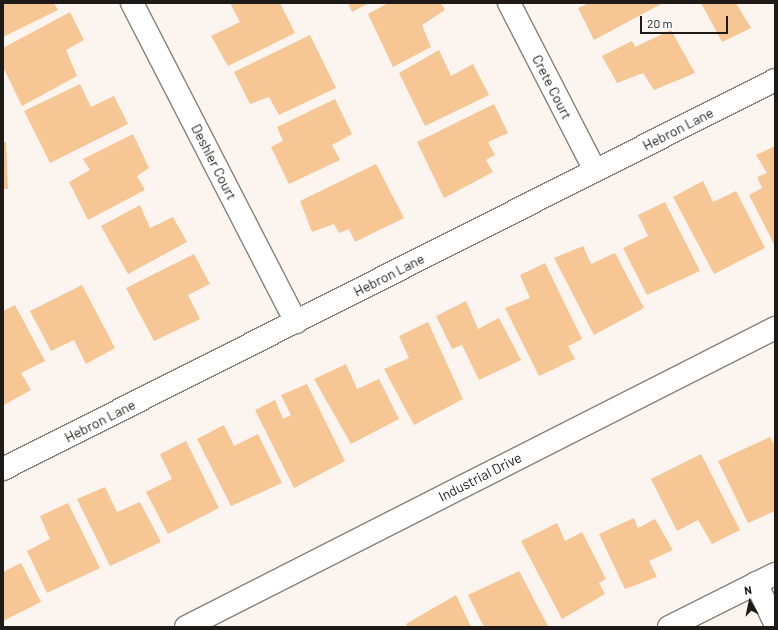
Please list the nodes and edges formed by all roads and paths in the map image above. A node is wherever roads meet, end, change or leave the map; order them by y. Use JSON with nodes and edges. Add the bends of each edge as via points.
{"nodes":[{"id":1,"x":132,"y":3,"type":"edge"},
{"id":2,"x":509,"y":3,"type":"edge"},
{"id":3,"x":775,"y":80,"type":"edge"},
{"id":4,"x":595,"y":170,"type":"junction"},
{"id":5,"x":296,"y":322,"type":"junction"},
{"id":6,"x":775,"y":328,"type":"edge"},
{"id":7,"x":3,"y":469,"type":"edge"},
{"id":8,"x":775,"y":574,"type":"edge"},
{"id":9,"x":756,"y":584,"type":"junction"},
{"id":10,"x":775,"y":623,"type":"edge"},
{"id":11,"x":186,"y":627,"type":"edge"},
{"id":12,"x":669,"y":627,"type":"edge"}],
"edges":[{"from":1,"to":5,"type":"street","name":"Deshler Court"},
{"from":2,"to":4,"type":"street","name":"Crete Court"},
{"from":3,"to":4,"type":"street","name":"Hebron Lane"},
{"from":4,"to":5,"type":"street","name":"Hebron Lane"},
{"from":5,"to":7,"type":"street","name":"Hebron Lane"},
{"from":6,"to":11,"type":"street","name":"Industrial Drive"},
{"from":8,"to":9,"type":"street"},
{"from":9,"to":10,"type":"street"},
{"from":9,"to":12,"type":"street"}]}
